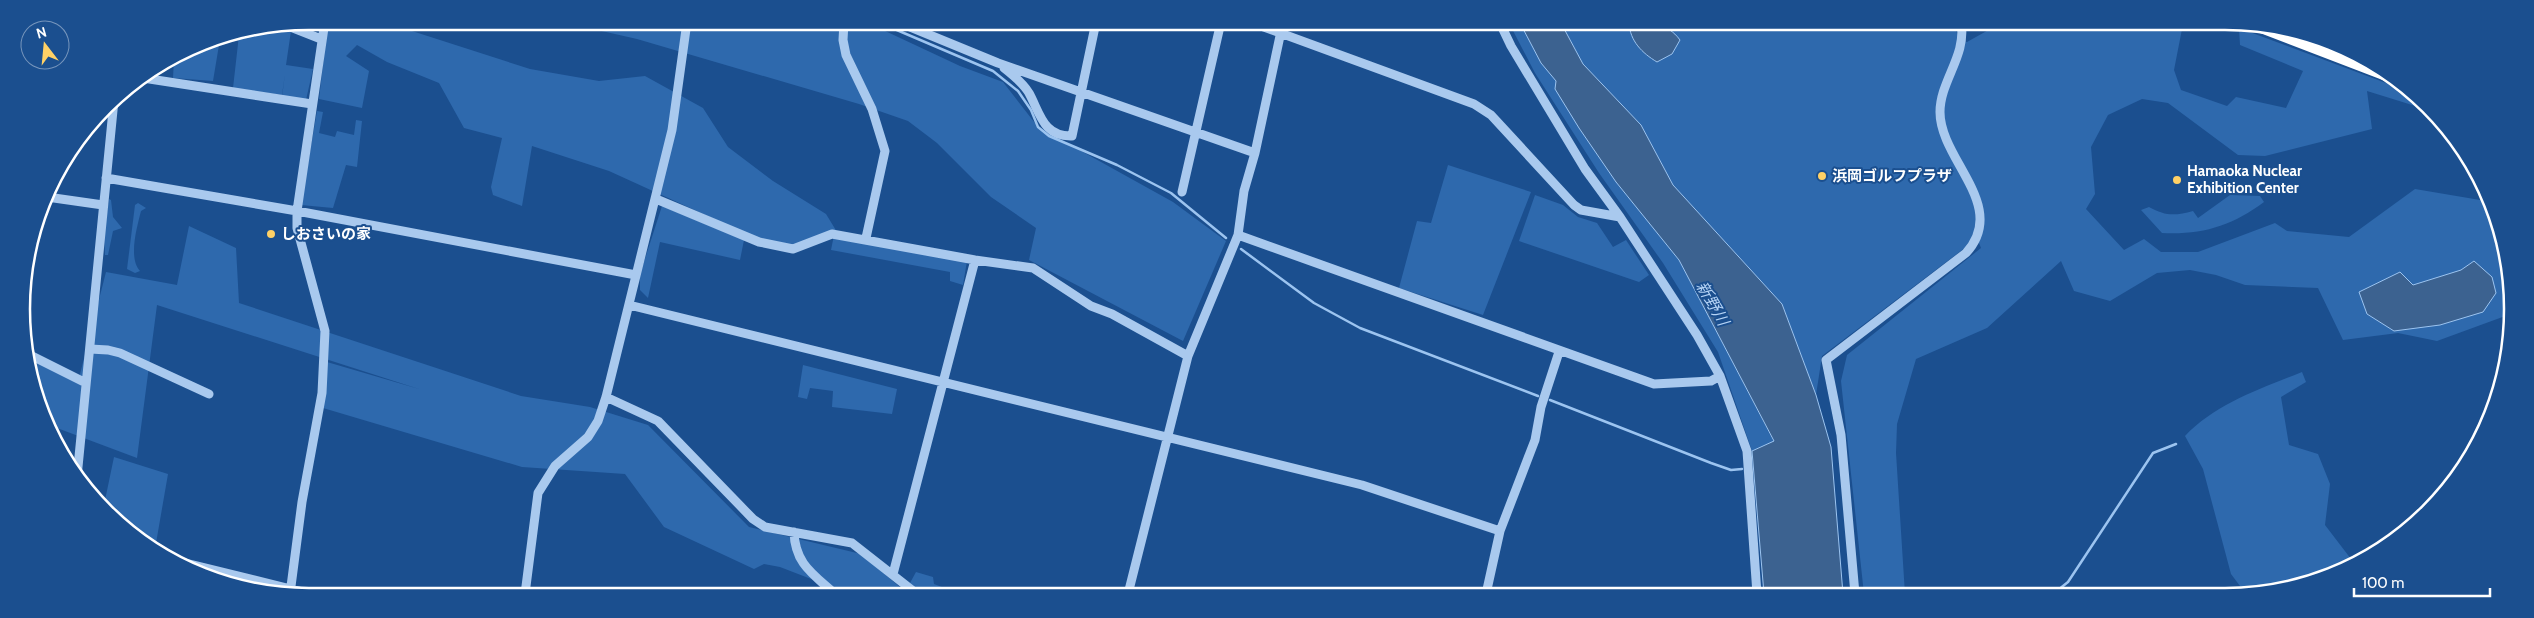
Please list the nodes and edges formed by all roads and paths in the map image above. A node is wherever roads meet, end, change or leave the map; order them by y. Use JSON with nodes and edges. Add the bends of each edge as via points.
{"nodes":[{"id":1,"x":323,"y":30,"type":"edge"},
{"id":2,"x":686,"y":30,"type":"edge"},
{"id":3,"x":844,"y":30,"type":"edge"},
{"id":4,"x":923,"y":30,"type":"edge"},
{"id":5,"x":1094,"y":30,"type":"edge"},
{"id":6,"x":1219,"y":30,"type":"edge"},
{"id":7,"x":1270,"y":30,"type":"edge"},
{"id":8,"x":1281,"y":30,"type":"edge"},
{"id":9,"x":1503,"y":30,"type":"edge"},
{"id":10,"x":1961,"y":30,"type":"edge"},
{"id":11,"x":299,"y":31,"type":"edge"},
{"id":12,"x":1280,"y":34,"type":"junction"},
{"id":13,"x":2289,"y":38,"type":"edge"},
{"id":14,"x":321,"y":39,"type":"junction"},
{"id":15,"x":998,"y":63,"type":"junction"},
{"id":16,"x":2360,"y":65,"type":"edge"},
{"id":17,"x":151,"y":79,"type":"edge"},
{"id":18,"x":1081,"y":92,"type":"junction"},
{"id":19,"x":312,"y":104,"type":"junction"},
{"id":20,"x":113,"y":111,"type":"edge"},
{"id":21,"x":1196,"y":133,"type":"junction"},
{"id":22,"x":1255,"y":153,"type":"junction"},
{"id":23,"x":106,"y":178,"type":"junction"},
{"id":24,"x":1182,"y":192,"type":"dead end"},
{"id":25,"x":53,"y":198,"type":"edge"},
{"id":26,"x":656,"y":199,"type":"junction"},
{"id":27,"x":103,"y":206,"type":"junction"},
{"id":28,"x":297,"y":211,"type":"junction"},
{"id":29,"x":1620,"y":217,"type":"junction"},
{"id":30,"x":1238,"y":235,"type":"junction"},
{"id":31,"x":866,"y":238,"type":"junction"},
{"id":32,"x":975,"y":260,"type":"junction"},
{"id":33,"x":636,"y":275,"type":"junction"},
{"id":34,"x":629,"y":305,"type":"junction"},
{"id":35,"x":90,"y":349,"type":"junction"},
{"id":36,"x":1559,"y":352,"type":"junction"},
{"id":37,"x":1188,"y":356,"type":"junction"},
{"id":38,"x":34,"y":357,"type":"edge"},
{"id":39,"x":1720,"y":376,"type":"junction"},
{"id":40,"x":944,"y":382,"type":"junction"},
{"id":41,"x":86,"y":383,"type":"junction"},
{"id":42,"x":209,"y":394,"type":"dead end"},
{"id":43,"x":606,"y":397,"type":"junction"},
{"id":44,"x":1167,"y":436,"type":"junction"},
{"id":45,"x":78,"y":466,"type":"edge"},
{"id":46,"x":794,"y":532,"type":"junction"},
{"id":47,"x":1500,"y":532,"type":"junction"},
{"id":48,"x":217,"y":572,"type":"edge"},
{"id":49,"x":893,"y":574,"type":"junction"},
{"id":50,"x":259,"y":584,"type":"edge"},
{"id":51,"x":291,"y":587,"type":"edge"},
{"id":52,"x":526,"y":588,"type":"edge"},
{"id":53,"x":828,"y":588,"type":"edge"},
{"id":54,"x":910,"y":588,"type":"edge"},
{"id":55,"x":1129,"y":588,"type":"edge"},
{"id":56,"x":1487,"y":588,"type":"edge"},
{"id":57,"x":1757,"y":588,"type":"edge"},
{"id":58,"x":1854,"y":588,"type":"edge"}],
"edges":[{"from":1,"to":14,"type":"street"},
{"from":2,"to":26,"type":"street","via":[[672,130]]},
{"from":3,"to":31,"type":"street","via":[[846,55],[872,110],[885,152]]},
{"from":4,"to":15,"type":"street"},
{"from":5,"to":18,"type":"street"},
{"from":6,"to":21,"type":"street"},
{"from":7,"to":12,"type":"street"},
{"from":8,"to":12,"type":"street"},
{"from":9,"to":29,"type":"street","via":[[1586,169]]},
{"from":10,"to":58,"type":"street","via":[[1961,45],[1942,94],[1940,111],[1947,139],[1978,202],[1981,216],[1974,243],[1966,253],[1826,360],[1841,435]]},
{"from":11,"to":14,"type":"street"},
{"from":12,"to":22,"type":"street"},
{"from":12,"to":29,"type":"street","via":[[1474,104],[1492,114],[1574,205],[1581,210]]},
{"from":13,"to":16,"type":"highway"},
{"from":14,"to":19,"type":"street"},
{"from":15,"to":18,"type":"street"},
{"from":15,"to":18,"type":"street","via":[[1028,92],[1043,124],[1063,136],[1072,136]]},
{"from":17,"to":19,"type":"street"},
{"from":18,"to":21,"type":"street"},
{"from":19,"to":28,"type":"street"},
{"from":20,"to":23,"type":"street"},
{"from":21,"to":22,"type":"street"},
{"from":21,"to":24,"type":"street"},
{"from":22,"to":30,"type":"street","via":[[1244,191]]},
{"from":23,"to":27,"type":"street"},
{"from":23,"to":28,"type":"street"},
{"from":25,"to":27,"type":"street"},
{"from":26,"to":31,"type":"street","via":[[759,242],[793,249],[832,234]]},
{"from":26,"to":33,"type":"street"},
{"from":27,"to":35,"type":"street"},
{"from":28,"to":33,"type":"street"},
{"from":28,"to":51,"type":"street","via":[[300,247],[325,331],[322,393]]},
{"from":29,"to":39,"type":"street"},
{"from":30,"to":36,"type":"street"},
{"from":30,"to":37,"type":"street"},
{"from":31,"to":32,"type":"street"},
{"from":32,"to":37,"type":"street","via":[[1033,268],[1091,306],[1112,314]]},
{"from":32,"to":40,"type":"street"},
{"from":33,"to":34,"type":"street"},
{"from":34,"to":40,"type":"street"},
{"from":34,"to":43,"type":"street"},
{"from":35,"to":41,"type":"street"},
{"from":35,"to":42,"type":"street","via":[[120,353]]},
{"from":36,"to":39,"type":"street","via":[[1654,384],[1711,381]]},
{"from":36,"to":47,"type":"street","via":[[1535,440]]},
{"from":37,"to":44,"type":"street"},
{"from":38,"to":41,"type":"street"},
{"from":39,"to":57,"type":"street","via":[[1747,451]]},
{"from":40,"to":44,"type":"street"},
{"from":40,"to":49,"type":"street"},
{"from":41,"to":45,"type":"street"},
{"from":43,"to":46,"type":"street","via":[[658,421],[753,520],[765,527]]},
{"from":43,"to":52,"type":"street","via":[[598,421],[588,437],[555,466],[538,493]]},
{"from":44,"to":47,"type":"street","via":[[1362,485]]},
{"from":44,"to":55,"type":"street"},
{"from":46,"to":49,"type":"street","via":[[852,543]]},
{"from":46,"to":53,"type":"street","via":[[795,547],[802,563]]},
{"from":47,"to":56,"type":"street"},
{"from":48,"to":50,"type":"street"},
{"from":49,"to":54,"type":"street"}]}
